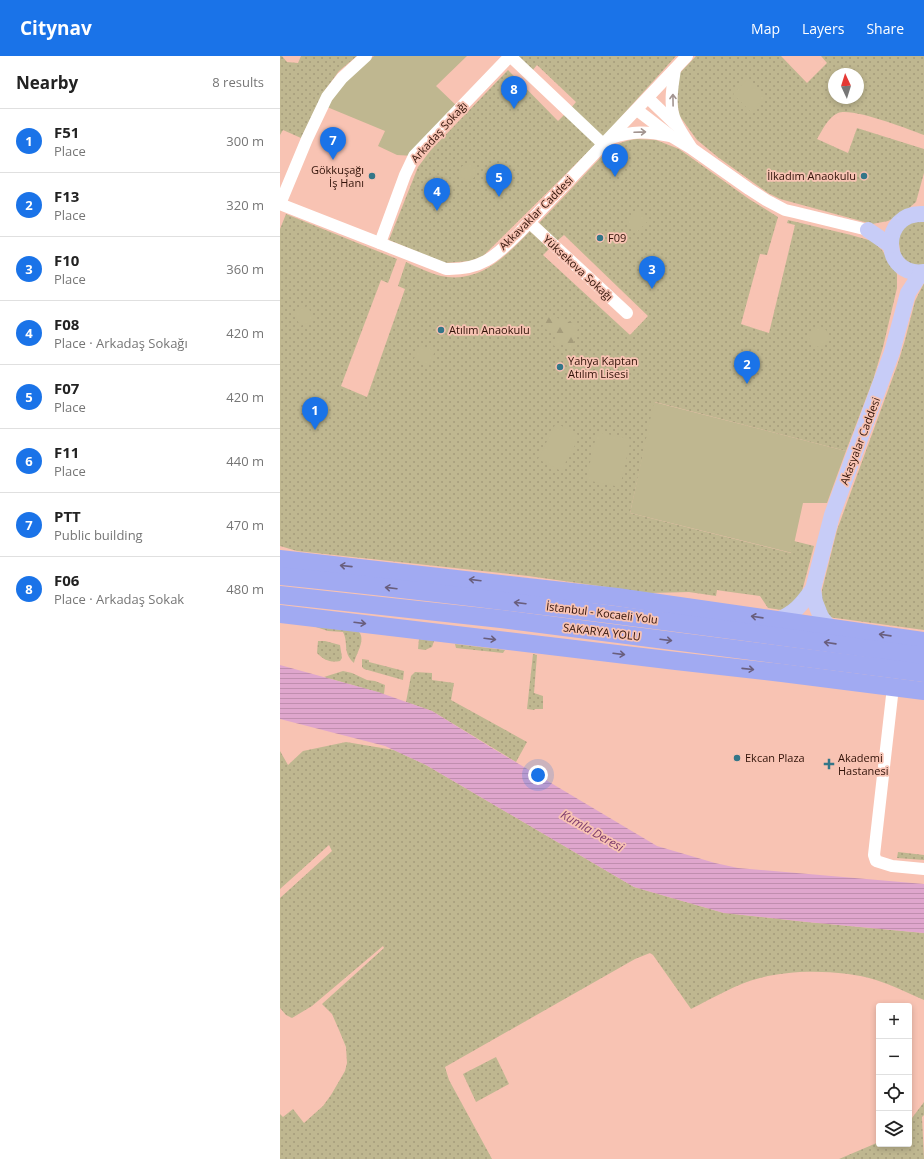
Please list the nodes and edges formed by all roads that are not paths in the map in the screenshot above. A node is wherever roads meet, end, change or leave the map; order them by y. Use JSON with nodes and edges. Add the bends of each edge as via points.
{"nodes":[{"id":1,"x":366,"y":56,"type":"edge"},
{"id":2,"x":510,"y":56,"type":"edge"},
{"id":3,"x":687,"y":56,"type":"edge"},
{"id":4,"x":675,"y":69,"type":"junction"},
{"id":5,"x":648,"y":98,"type":"junction"},
{"id":6,"x":637,"y":110,"type":"junction"},
{"id":7,"x":675,"y":133,"type":"junction"},
{"id":8,"x":606,"y":141,"type":"junction"},
{"id":9,"x":280,"y":204,"type":"edge"},
{"id":10,"x":922,"y":211,"type":"edge"},
{"id":11,"x":529,"y":222,"type":"junction"},
{"id":12,"x":894,"y":229,"type":"junction"},
{"id":13,"x":868,"y":230,"type":"junction"},
{"id":14,"x":380,"y":244,"type":"junction"},
{"id":15,"x":890,"y":245,"type":"junction"},
{"id":16,"x":904,"y":269,"type":"junction"},
{"id":17,"x":923,"y":272,"type":"edge"},
{"id":18,"x":908,"y":292,"type":"junction"},
{"id":19,"x":626,"y":313,"type":"dead end"},
{"id":20,"x":280,"y":559,"type":"edge"},
{"id":21,"x":280,"y":576,"type":"edge"},
{"id":22,"x":500,"y":583,"type":"junction"},
{"id":23,"x":813,"y":589,"type":"junction"},
{"id":24,"x":280,"y":596,"type":"edge"},
{"id":25,"x":414,"y":609,"type":"junction"},
{"id":26,"x":280,"y":610,"type":"edge"},
{"id":27,"x":280,"y":614,"type":"edge"},
{"id":28,"x":778,"y":620,"type":"junction"},
{"id":29,"x":694,"y":625,"type":"junction"},
{"id":30,"x":829,"y":627,"type":"junction"},
{"id":31,"x":924,"y":641,"type":"edge"},
{"id":32,"x":924,"y":656,"type":"edge"},
{"id":33,"x":924,"y":673,"type":"edge"},
{"id":34,"x":893,"y":687,"type":"junction"},
{"id":35,"x":924,"y":691,"type":"edge"},
{"id":36,"x":924,"y":869,"type":"edge"}],
"edges":[{"from":1,"to":9,"type":"street","via":[[342,78],[327,97]]},
{"from":2,"to":8,"type":"street"},
{"from":2,"to":14,"type":"street","name":"Arkadaş Sokağı","via":[[414,156]]},
{"from":3,"to":4,"type":"street","name":"Akkavaklar Caddesi"},
{"from":4,"to":5,"type":"street","name":"Akkavaklar Caddesi"},
{"from":7,"to":4,"type":"street","one_way":true,"via":[[672,99]]},
{"from":5,"to":6,"type":"street","name":"Akkavaklar Caddesi"},
{"from":5,"to":7,"type":"street"},
{"from":6,"to":7,"type":"street"},
{"from":6,"to":8,"type":"street","name":"Akkavaklar Caddesi"},
{"from":8,"to":7,"type":"street","one_way":true,"via":[[624,134]]},
{"from":7,"to":13,"type":"street","via":[[691,148],[749,189],[785,210]]},
{"from":8,"to":11,"type":"street","name":"Akkavaklar Caddesi"},
{"from":9,"to":14,"type":"street","name":"Akkavaklar Caddesi"},
{"from":10,"to":12,"type":"main road","via":[[908,216]]},
{"from":11,"to":14,"type":"street","name":"Akkavaklar Caddesi","via":[[493,256],[480,264],[460,269],[446,269]]},
{"from":11,"to":19,"type":"street","name":"Yüksekova Sokağı"},
{"from":12,"to":13,"type":"main road"},
{"from":12,"to":15,"type":"main road"},
{"from":13,"to":15,"type":"main road"},
{"from":15,"to":16,"type":"main road","via":[[894,257]]},
{"from":16,"to":17,"type":"main road"},
{"from":16,"to":18,"type":"main road"},
{"from":17,"to":18,"type":"main road"},
{"from":18,"to":23,"type":"main road","name":"Akasyalar Caddesi","via":[[892,352],[832,515]]},
{"from":22,"to":20,"type":"highway","one_way":true},
{"from":29,"to":21,"type":"highway","name":"İstanbul - Kocaeli Yolu","one_way":true},
{"from":28,"to":22,"type":"highway","one_way":true},
{"from":22,"to":29,"type":"highway"},
{"from":23,"to":28,"type":"main road","via":[[791,615]]},
{"from":23,"to":30,"type":"main road","via":[[820,617]]},
{"from":24,"to":25,"type":"highway","name":"SAKARYA YOLU"},
{"from":25,"to":26,"type":"highway"},
{"from":25,"to":33,"type":"highway","name":"SAKARYA YOLU","one_way":true},
{"from":27,"to":34,"type":"highway","one_way":true},
{"from":28,"to":30,"type":"highway"},
{"from":32,"to":29,"type":"highway","name":"İstanbul - Kocaeli Yolu","one_way":true},
{"from":31,"to":30,"type":"highway","one_way":true},
{"from":34,"to":35,"type":"highway"},
{"from":34,"to":36,"type":"street","via":[[874,855],[876,861],[884,864]]}]}
